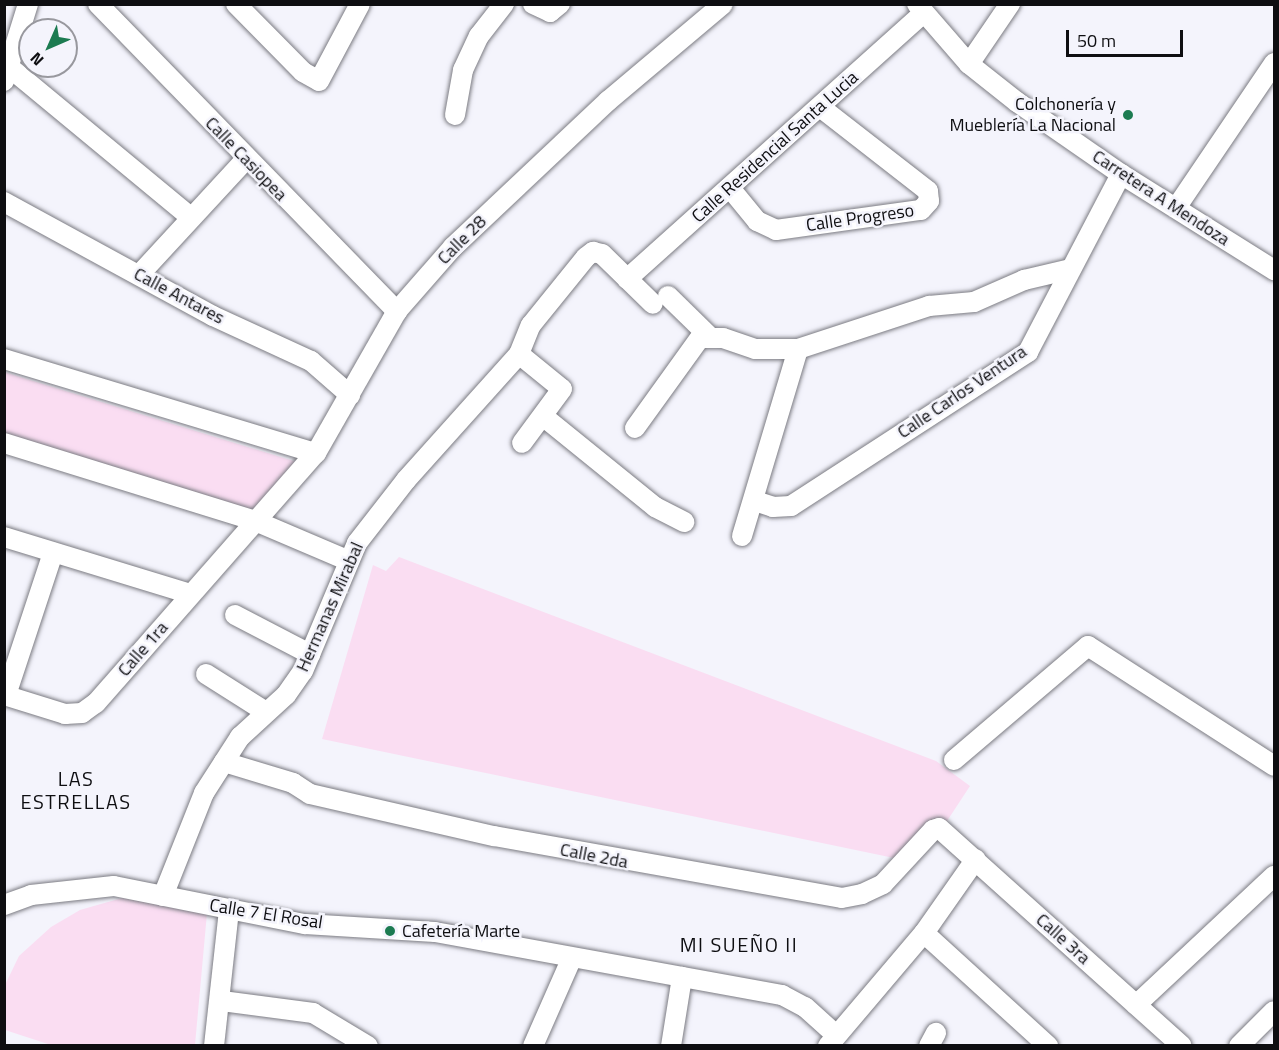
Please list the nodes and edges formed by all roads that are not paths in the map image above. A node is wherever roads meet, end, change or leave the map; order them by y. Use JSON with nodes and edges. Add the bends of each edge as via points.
{"nodes":[{"id":1,"x":28,"y":4,"type":"edge"},
{"id":2,"x":98,"y":4,"type":"edge"},
{"id":3,"x":236,"y":4,"type":"edge"},
{"id":4,"x":504,"y":4,"type":"edge"},
{"id":5,"x":723,"y":4,"type":"edge"},
{"id":6,"x":1010,"y":4,"type":"edge"},
{"id":7,"x":355,"y":7,"type":"edge"},
{"id":8,"x":920,"y":9,"type":"edge"},
{"id":9,"x":1275,"y":63,"type":"edge"},
{"id":10,"x":969,"y":64,"type":"junction"},
{"id":11,"x":7,"y":74,"type":"edge"},
{"id":12,"x":820,"y":107,"type":"junction"},
{"id":13,"x":455,"y":115,"type":"dead end"},
{"id":14,"x":246,"y":159,"type":"junction"},
{"id":15,"x":1121,"y":174,"type":"junction"},
{"id":16,"x":730,"y":188,"type":"junction"},
{"id":17,"x":4,"y":202,"type":"edge"},
{"id":18,"x":1176,"y":208,"type":"junction"},
{"id":19,"x":190,"y":217,"type":"junction"},
{"id":20,"x":1071,"y":269,"type":"junction"},
{"id":21,"x":1275,"y":270,"type":"edge"},
{"id":22,"x":139,"y":275,"type":"junction"},
{"id":23,"x":627,"y":279,"type":"junction"},
{"id":24,"x":397,"y":311,"type":"junction"},
{"id":25,"x":709,"y":336,"type":"junction"},
{"id":26,"x":798,"y":349,"type":"junction"},
{"id":27,"x":519,"y":354,"type":"junction"},
{"id":28,"x":4,"y":359,"type":"edge"},
{"id":29,"x":350,"y":395,"type":"junction"},
{"id":30,"x":544,"y":417,"type":"junction"},
{"id":31,"x":635,"y":428,"type":"dead end"},
{"id":32,"x":4,"y":443,"type":"edge"},
{"id":33,"x":522,"y":443,"type":"dead end"},
{"id":34,"x":316,"y":453,"type":"junction"},
{"id":35,"x":755,"y":501,"type":"junction"},
{"id":36,"x":253,"y":520,"type":"junction"},
{"id":37,"x":684,"y":522,"type":"dead end"},
{"id":38,"x":742,"y":536,"type":"dead end"},
{"id":39,"x":4,"y":537,"type":"edge"},
{"id":40,"x":53,"y":553,"type":"junction"},
{"id":41,"x":349,"y":561,"type":"junction"},
{"id":42,"x":191,"y":594,"type":"junction"},
{"id":43,"x":235,"y":615,"type":"dead end"},
{"id":44,"x":310,"y":654,"type":"junction"},
{"id":45,"x":206,"y":674,"type":"dead end"},
{"id":46,"x":5,"y":695,"type":"edge"},
{"id":47,"x":266,"y":712,"type":"junction"},
{"id":48,"x":954,"y":760,"type":"dead end"},
{"id":49,"x":224,"y":762,"type":"junction"},
{"id":50,"x":1275,"y":766,"type":"edge"},
{"id":51,"x":945,"y":831,"type":"joint"},
{"id":52,"x":976,"y":860,"type":"junction"},
{"id":53,"x":1275,"y":876,"type":"edge"},
{"id":54,"x":164,"y":896,"type":"junction"},
{"id":55,"x":4,"y":905,"type":"edge"},
{"id":56,"x":229,"y":910,"type":"junction"},
{"id":57,"x":924,"y":933,"type":"junction"},
{"id":58,"x":571,"y":960,"type":"junction"},
{"id":59,"x":682,"y":977,"type":"junction"},
{"id":60,"x":222,"y":1001,"type":"junction"},
{"id":61,"x":1136,"y":1005,"type":"junction"},
{"id":62,"x":1275,"y":1011,"type":"edge"},
{"id":63,"x":832,"y":1040,"type":"edge"},
{"id":64,"x":214,"y":1046,"type":"edge"},
{"id":65,"x":368,"y":1046,"type":"edge"},
{"id":66,"x":533,"y":1046,"type":"edge"},
{"id":67,"x":671,"y":1046,"type":"edge"},
{"id":68,"x":1048,"y":1046,"type":"edge"},
{"id":69,"x":1182,"y":1046,"type":"edge"},
{"id":70,"x":1239,"y":1046,"type":"edge"}],
"edges":[{"from":1,"to":11,"type":"street"},
{"from":2,"to":14,"type":"street","name":"Calle Casiopea"},
{"from":3,"to":7,"type":"street","via":[[303,72],[320,81]]},
{"from":4,"to":13,"type":"street","via":[[479,36],[463,70]]},
{"from":5,"to":24,"type":"street","name":"Calle 28","via":[[608,101],[453,246]]},
{"from":6,"to":10,"type":"street"},
{"from":8,"to":10,"type":"street","name":"Carretera A Mendoza"},
{"from":8,"to":12,"type":"street","name":"Calle Residencial Santa Lucia"},
{"from":9,"to":18,"type":"street"},
{"from":10,"to":15,"type":"street","name":"Carretera A Mendoza"},
{"from":11,"to":19,"type":"street"},
{"from":12,"to":16,"type":"street","name":"Calle Residencial Santa Lucia"},
{"from":12,"to":16,"type":"street","name":"Calle Progreso","via":[[928,191],[929,201],[921,210],[776,230],[757,221]]},
{"from":14,"to":19,"type":"street"},
{"from":14,"to":24,"type":"street","name":"Calle Casiopea"},
{"from":15,"to":18,"type":"street","name":"Carretera A Mendoza"},
{"from":15,"to":20,"type":"street","name":"Calle Carlos Ventura"},
{"from":16,"to":23,"type":"street","name":"Calle Residencial Santa Lucia"},
{"from":17,"to":22,"type":"street","name":"Calle Antares"},
{"from":18,"to":21,"type":"street","name":"Carretera A Mendoza"},
{"from":19,"to":22,"type":"street"},
{"from":20,"to":26,"type":"street","via":[[1024,280],[974,302],[929,306]]},
{"from":20,"to":35,"type":"street","name":"Calle Carlos Ventura","via":[[1028,352],[791,506],[773,507]]},
{"from":22,"to":29,"type":"street","name":"Calle Antares","via":[[213,316],[311,361]]},
{"from":23,"to":25,"type":"street"},
{"from":23,"to":27,"type":"street","name":"Hermanas Mirabal","via":[[602,254],[593,252],[531,325]]},
{"from":24,"to":29,"type":"street","name":"Calle 28"},
{"from":25,"to":26,"type":"street","via":[[756,349]]},
{"from":25,"to":31,"type":"street","via":[[700,338]]},
{"from":26,"to":35,"type":"street"},
{"from":27,"to":30,"type":"street","via":[[562,389]]},
{"from":27,"to":41,"type":"street","name":"Hermanas Mirabal","via":[[373,519]]},
{"from":28,"to":34,"type":"street"},
{"from":29,"to":34,"type":"street","name":"Calle 28"},
{"from":30,"to":33,"type":"street"},
{"from":30,"to":37,"type":"street","via":[[655,507]]},
{"from":32,"to":36,"type":"street"},
{"from":34,"to":36,"type":"street","name":"Calle 28"},
{"from":35,"to":38,"type":"street"},
{"from":36,"to":41,"type":"street"},
{"from":36,"to":42,"type":"street","name":"Calle 1ra"},
{"from":39,"to":40,"type":"street"},
{"from":40,"to":42,"type":"street"},
{"from":40,"to":46,"type":"street"},
{"from":41,"to":44,"type":"street","name":"Hermanas Mirabal"},
{"from":42,"to":46,"type":"street","name":"Calle 1ra","via":[[82,713],[65,714]]},
{"from":43,"to":44,"type":"street"},
{"from":44,"to":47,"type":"street","name":"Hermanas Mirabal","via":[[286,695]]},
{"from":45,"to":47,"type":"street"},
{"from":47,"to":49,"type":"street","name":"Hermanas Mirabal","via":[[240,737]]},
{"from":48,"to":50,"type":"street","via":[[1088,646]]},
{"from":49,"to":51,"type":"street","name":"Calle 2da","via":[[293,783],[310,794],[494,837],[842,898],[883,884],[933,830]]},
{"from":49,"to":54,"type":"street","name":"Hermanas Mirabal","via":[[204,793]]},
{"from":51,"to":52,"type":"street","name":"Calle 3ra"},
{"from":52,"to":57,"type":"street"},
{"from":52,"to":61,"type":"street","name":"Calle 3ra"},
{"from":53,"to":61,"type":"street"},
{"from":54,"to":55,"type":"street","name":"Calle 7 El Rosal","via":[[114,886],[30,895]]},
{"from":54,"to":56,"type":"street","name":"Calle 7 El Rosal"},
{"from":56,"to":58,"type":"street","name":"Calle 7 El Rosal","via":[[305,924],[435,932]]},
{"from":56,"to":60,"type":"street"},
{"from":57,"to":63,"type":"street"},
{"from":57,"to":68,"type":"street"},
{"from":58,"to":59,"type":"street","name":"Calle 7 El Rosal"},
{"from":58,"to":66,"type":"street"},
{"from":59,"to":63,"type":"street","name":"Calle 7 El Rosal","via":[[782,995],[805,1006]]},
{"from":59,"to":67,"type":"street"},
{"from":60,"to":64,"type":"street"},
{"from":60,"to":65,"type":"street","via":[[313,1013]]},
{"from":61,"to":69,"type":"street","name":"Calle 3ra"},
{"from":62,"to":70,"type":"street"}]}
